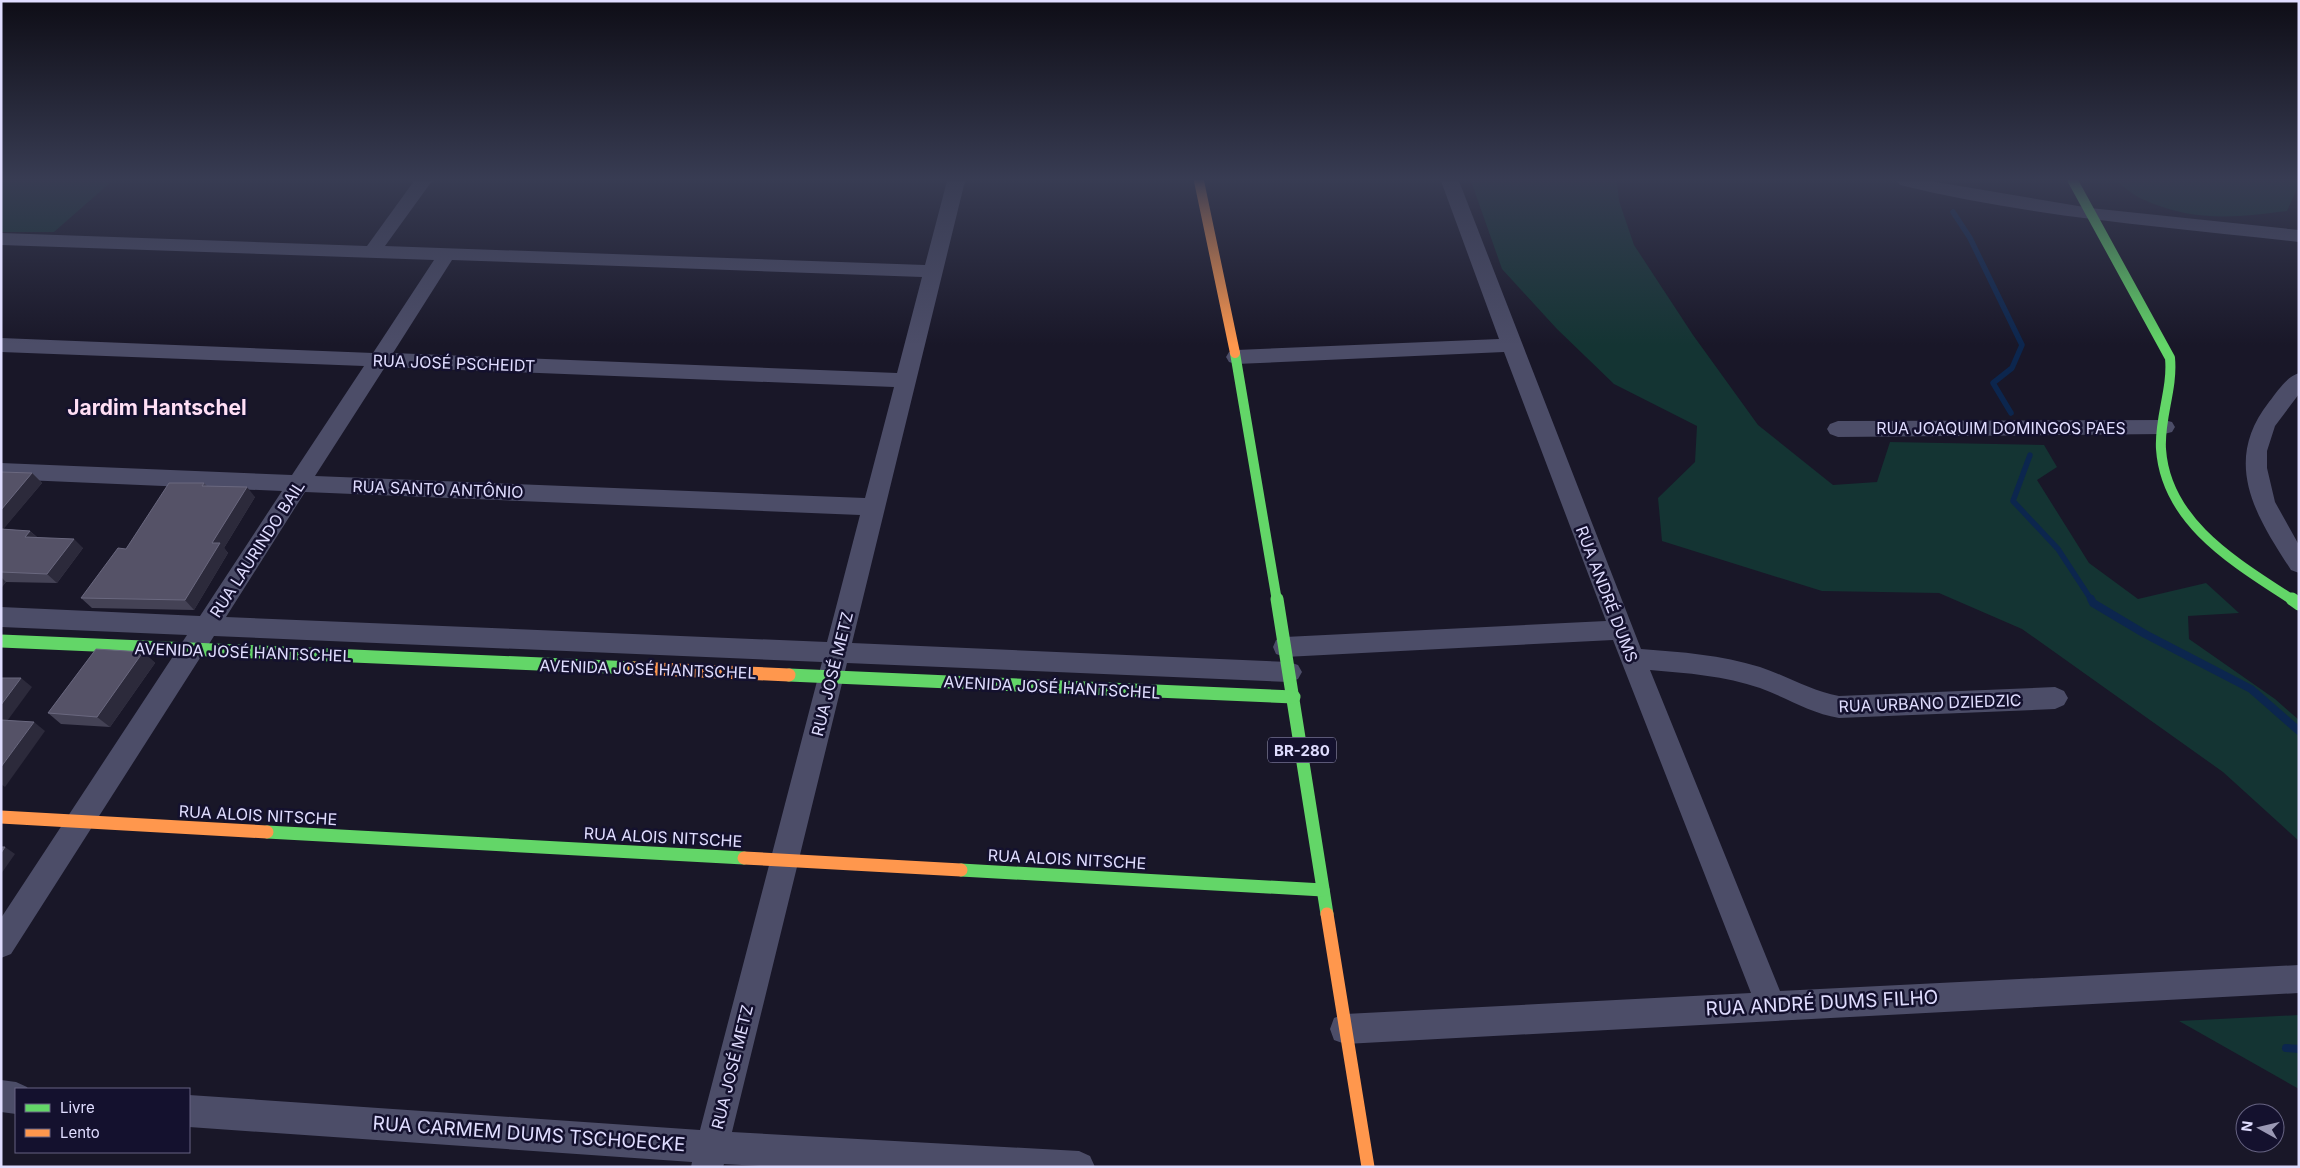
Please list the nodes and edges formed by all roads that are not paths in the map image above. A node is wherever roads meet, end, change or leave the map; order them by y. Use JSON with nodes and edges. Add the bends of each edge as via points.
{"nodes":[{"id":1,"x":384,"y":236,"type":"edge"},
{"id":2,"x":943,"y":236,"type":"edge"},
{"id":3,"x":1211,"y":236,"type":"edge"},
{"id":4,"x":1217,"y":236,"type":"edge"},
{"id":5,"x":1470,"y":236,"type":"edge"},
{"id":6,"x":2102,"y":236,"type":"edge"},
{"id":7,"x":1,"y":239,"type":"edge"},
{"id":8,"x":372,"y":252,"type":"junction"},
{"id":9,"x":447,"y":254,"type":"junction"},
{"id":10,"x":934,"y":271,"type":"junction"},
{"id":11,"x":1232,"y":335,"type":"junction"},
{"id":12,"x":1511,"y":345,"type":"junction"},
{"id":13,"x":1,"y":346,"type":"edge"},
{"id":14,"x":1236,"y":357,"type":"junction"},
{"id":15,"x":379,"y":360,"type":"junction"},
{"id":16,"x":906,"y":380,"type":"junction"},
{"id":17,"x":2299,"y":380,"type":"edge"},
{"id":18,"x":2164,"y":427,"type":"junction"},
{"id":19,"x":1838,"y":429,"type":"dead end"},
{"id":20,"x":1,"y":471,"type":"edge"},
{"id":21,"x":300,"y":483,"type":"junction"},
{"id":22,"x":874,"y":507,"type":"junction"},
{"id":23,"x":2299,"y":564,"type":"edge"},
{"id":24,"x":2299,"y":604,"type":"edge"},
{"id":25,"x":1,"y":617,"type":"edge"},
{"id":26,"x":208,"y":626,"type":"junction"},
{"id":27,"x":1621,"y":630,"type":"junction"},
{"id":28,"x":1,"y":641,"type":"edge"},
{"id":29,"x":1285,"y":647,"type":"junction"},
{"id":30,"x":193,"y":650,"type":"junction"},
{"id":31,"x":837,"y":653,"type":"junction"},
{"id":32,"x":1632,"y":660,"type":"junction"},
{"id":33,"x":1289,"y":672,"type":"junction"},
{"id":34,"x":831,"y":677,"type":"junction"},
{"id":35,"x":1294,"y":698,"type":"junction"},
{"id":36,"x":2055,"y":698,"type":"dead end"},
{"id":37,"x":1,"y":817,"type":"edge"},
{"id":38,"x":81,"y":822,"type":"junction"},
{"id":39,"x":785,"y":860,"type":"junction"},
{"id":40,"x":1323,"y":890,"type":"junction"},
{"id":41,"x":1,"y":944,"type":"edge"},
{"id":42,"x":2299,"y":979,"type":"edge"},
{"id":43,"x":1770,"y":1005,"type":"junction"},
{"id":44,"x":1345,"y":1029,"type":"junction"},
{"id":45,"x":1,"y":1096,"type":"edge"},
{"id":46,"x":15,"y":1098,"type":"edge"},
{"id":47,"x":190,"y":1111,"type":"edge"},
{"id":48,"x":709,"y":1157,"type":"edge"},
{"id":49,"x":1026,"y":1165,"type":"edge"},
{"id":50,"x":1079,"y":1167,"type":"edge"},
{"id":51,"x":1368,"y":1167,"type":"edge"}],
"edges":[{"from":1,"to":8,"type":"street"},
{"from":2,"to":10,"type":"street","name":"RUA JOSÉ METZ"},
{"from":3,"to":11,"type":"main road","number":"BR-280"},
{"from":4,"to":11,"type":"main road","number":"BR-280"},
{"from":5,"to":12,"type":"street","name":"RUA ANDRÉ DUMS"},
{"from":6,"to":18,"type":"main road","via":[[2170,358],[2172,383]]},
{"from":7,"to":8,"type":"street"},
{"from":8,"to":9,"type":"street"},
{"from":9,"to":10,"type":"street"},
{"from":9,"to":15,"type":"street","name":"RUA LAURINDO BAIL"},
{"from":10,"to":16,"type":"street","name":"RUA JOSÉ METZ"},
{"from":11,"to":14,"type":"main road","number":"BR-280"},
{"from":12,"to":14,"type":"street"},
{"from":12,"to":27,"type":"street","name":"RUA ANDRÉ DUMS"},
{"from":13,"to":15,"type":"street","name":"RUA JOSÉ PSCHEIDT"},
{"from":14,"to":29,"type":"main road","number":"BR-280"},
{"from":15,"to":16,"type":"street","name":"RUA JOSÉ PSCHEIDT"},
{"from":15,"to":21,"type":"street","name":"RUA LAURINDO BAIL"},
{"from":16,"to":22,"type":"street","name":"RUA JOSÉ METZ"},
{"from":17,"to":23,"type":"street","via":[[2261,432],[2256,460],[2262,496],[2282,539]]},
{"from":18,"to":19,"type":"street","name":"RUA JOAQUIM DOMINGOS PAES"},
{"from":18,"to":24,"type":"main road","via":[[2160,455],[2162,470],[2176,500],[2207,538]]},
{"from":20,"to":21,"type":"street","name":"RUA SANTO ANTÔNIO"},
{"from":21,"to":22,"type":"street","name":"RUA SANTO ANTÔNIO"},
{"from":21,"to":26,"type":"street","name":"RUA LAURINDO BAIL"},
{"from":22,"to":31,"type":"street","name":"RUA JOSÉ METZ"},
{"from":25,"to":26,"type":"street","name":"AVENIDA JOSÉ HANTSCHEL"},
{"from":26,"to":30,"type":"street","name":"RUA LAURINDO BAIL"},
{"from":26,"to":31,"type":"street","name":"AVENIDA JOSÉ HANTSCHEL"},
{"from":27,"to":29,"type":"street"},
{"from":27,"to":32,"type":"street","name":"RUA ANDRÉ DUMS"},
{"from":28,"to":30,"type":"main road","name":"AVENIDA JOSÉ HANTSCHEL"},
{"from":29,"to":33,"type":"main road","number":"BR-280"},
{"from":30,"to":34,"type":"main road","name":"AVENIDA JOSÉ HANTSCHEL"},
{"from":30,"to":38,"type":"street","name":"RUA LAURINDO BAIL"},
{"from":31,"to":33,"type":"street","name":"AVENIDA JOSÉ HANTSCHEL"},
{"from":31,"to":34,"type":"street","name":"RUA JOSÉ METZ"},
{"from":32,"to":36,"type":"street","name":"RUA URBANO DZIEDZIC","via":[[1704,663],[1732,668],[1816,703],[1839,707]]},
{"from":32,"to":43,"type":"street","name":"RUA ANDRÉ DUMS"},
{"from":33,"to":35,"type":"main road","number":"BR-280"},
{"from":34,"to":35,"type":"main road","name":"AVENIDA JOSÉ HANTSCHEL"},
{"from":34,"to":39,"type":"street","name":"RUA JOSÉ METZ"},
{"from":35,"to":40,"type":"main road","number":"BR-280"},
{"from":37,"to":38,"type":"main road","name":"RUA ALOIS NITSCHE"},
{"from":38,"to":39,"type":"main road","name":"RUA ALOIS NITSCHE"},
{"from":38,"to":41,"type":"street","name":"RUA LAURINDO BAIL"},
{"from":39,"to":40,"type":"main road","name":"RUA ALOIS NITSCHE"},
{"from":39,"to":48,"type":"street","name":"RUA JOSÉ METZ"},
{"from":40,"to":44,"type":"main road","number":"BR-280"},
{"from":42,"to":43,"type":"street","name":"RUA ANDRÉ DUMS FILHO"},
{"from":43,"to":44,"type":"street","name":"RUA ANDRÉ DUMS FILHO"},
{"from":44,"to":51,"type":"main road","number":"BR-280"},
{"from":45,"to":46,"type":"street"},
{"from":47,"to":48,"type":"street","name":"RUA CARMEM DUMS TSCHOECKE"},
{"from":48,"to":49,"type":"street","name":"RUA CARMEM DUMS TSCHOECKE"},
{"from":49,"to":50,"type":"street","name":"RUA CARMEM DUMS TSCHOECKE"}]}
